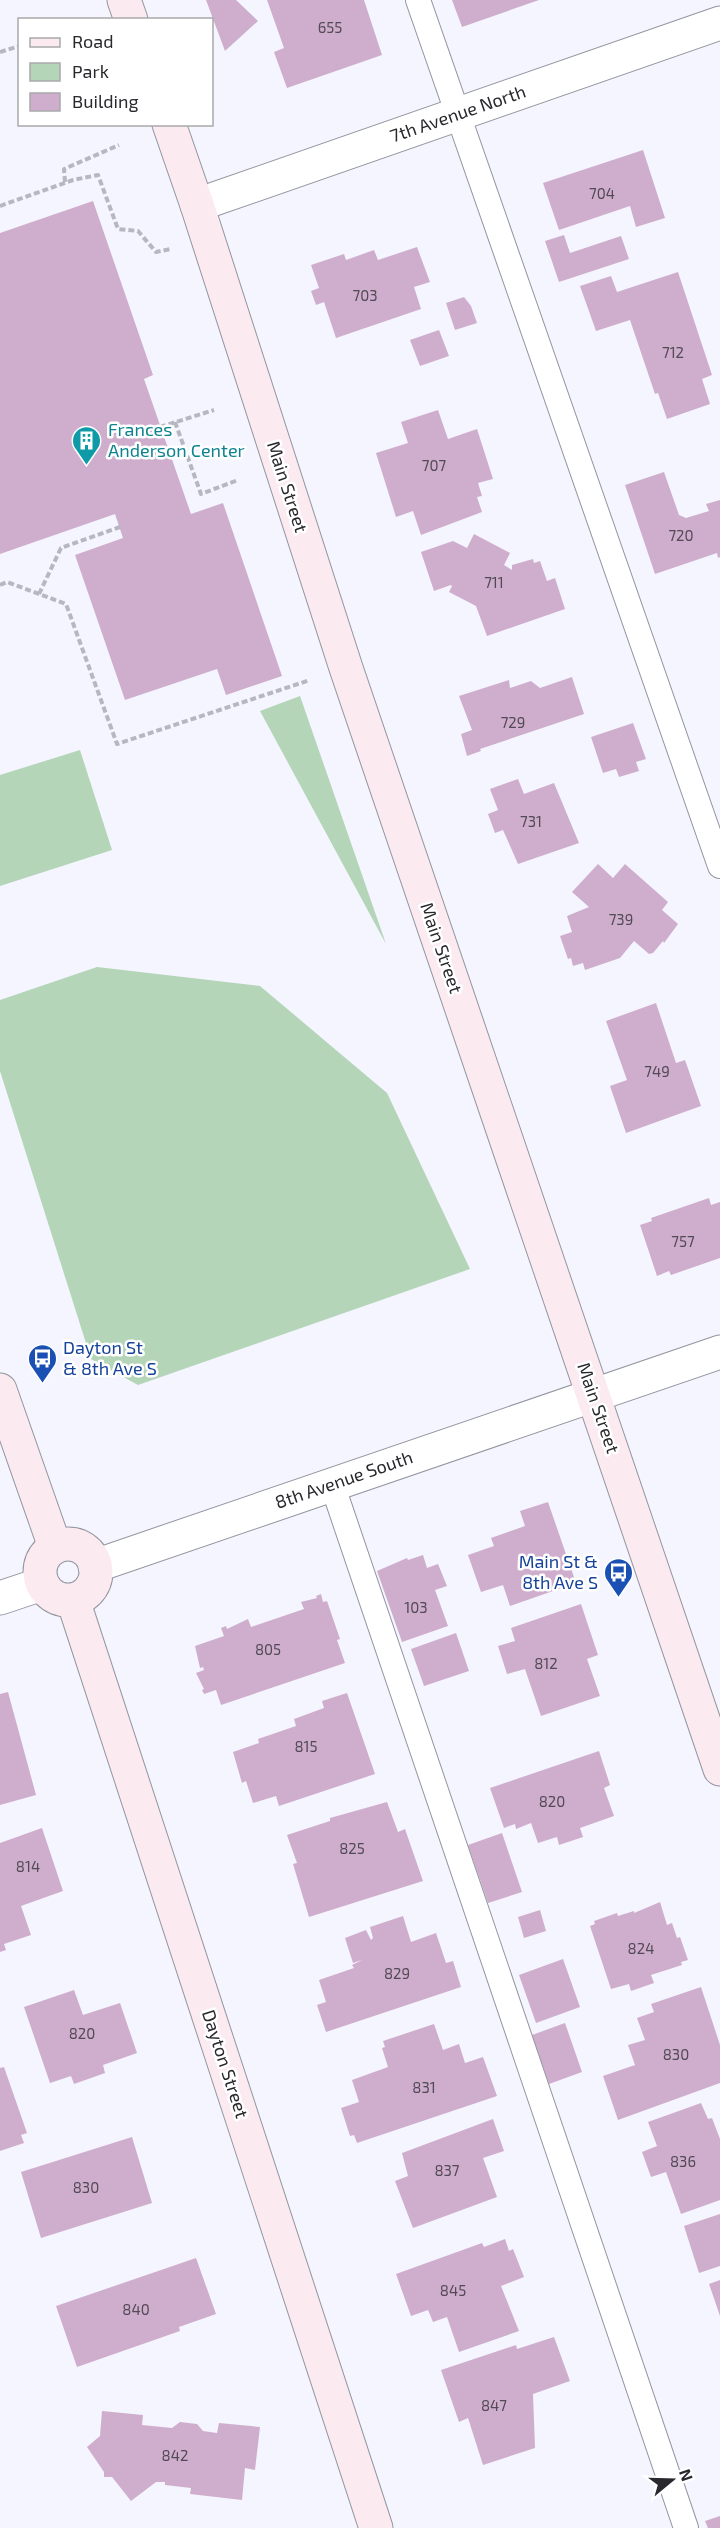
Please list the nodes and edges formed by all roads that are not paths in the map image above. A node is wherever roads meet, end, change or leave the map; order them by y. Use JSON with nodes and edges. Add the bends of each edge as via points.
{"nodes":[{"id":1,"x":124,"y":0,"type":"edge"},
{"id":2,"x":418,"y":0,"type":"edge"},
{"id":3,"x":130,"y":18,"type":"edge"},
{"id":4,"x":715,"y":22,"type":"edge"},
{"id":5,"x":458,"y":114,"type":"junction"},
{"id":6,"x":170,"y":126,"type":"edge"},
{"id":7,"x":197,"y":205,"type":"junction"},
{"id":8,"x":720,"y":866,"type":"edge"},
{"id":9,"x":720,"y":1352,"type":"edge"},
{"id":10,"x":0,"y":1390,"type":"edge"},
{"id":11,"x":594,"y":1395,"type":"junction"},
{"id":12,"x":332,"y":1484,"type":"junction"},
{"id":13,"x":55,"y":1547,"type":"junction"},
{"id":14,"x":96,"y":1566,"type":"junction"},
{"id":15,"x":42,"y":1584,"type":"junction"},
{"id":16,"x":0,"y":1598,"type":"edge"},
{"id":17,"x":73,"y":1600,"type":"junction"},
{"id":18,"x":720,"y":1769,"type":"edge"},
{"id":19,"x":376,"y":2528,"type":"edge"},
{"id":20,"x":686,"y":2528,"type":"edge"}],
"edges":[{"from":1,"to":3,"type":"main road"},
{"from":2,"to":5,"type":"lane"},
{"from":4,"to":5,"type":"street","name":"7th Avenue North"},
{"from":5,"to":7,"type":"street","name":"7th Avenue North"},
{"from":5,"to":8,"type":"lane"},
{"from":6,"to":7,"type":"main road","name":"Main Street"},
{"from":7,"to":11,"type":"main road","name":"Main Street","via":[[346,668]]},
{"from":9,"to":11,"type":"street","name":"8th Avenue South"},
{"from":10,"to":13,"type":"main road"},
{"from":11,"to":12,"type":"street","name":"8th Avenue South"},
{"from":11,"to":18,"type":"main road","name":"Main Street"},
{"from":12,"to":14,"type":"street","name":"8th Avenue South"},
{"from":12,"to":20,"type":"lane"},
{"from":13,"to":14,"type":"main road","via":[[79,1545]]},
{"from":13,"to":15,"type":"main road","via":[[42,1558]]},
{"from":14,"to":17,"type":"main road","via":[[92,1588]]},
{"from":15,"to":16,"type":"street"},
{"from":15,"to":17,"type":"main road","via":[[49,1594]]},
{"from":17,"to":19,"type":"main road","name":"Dayton Street"}]}
